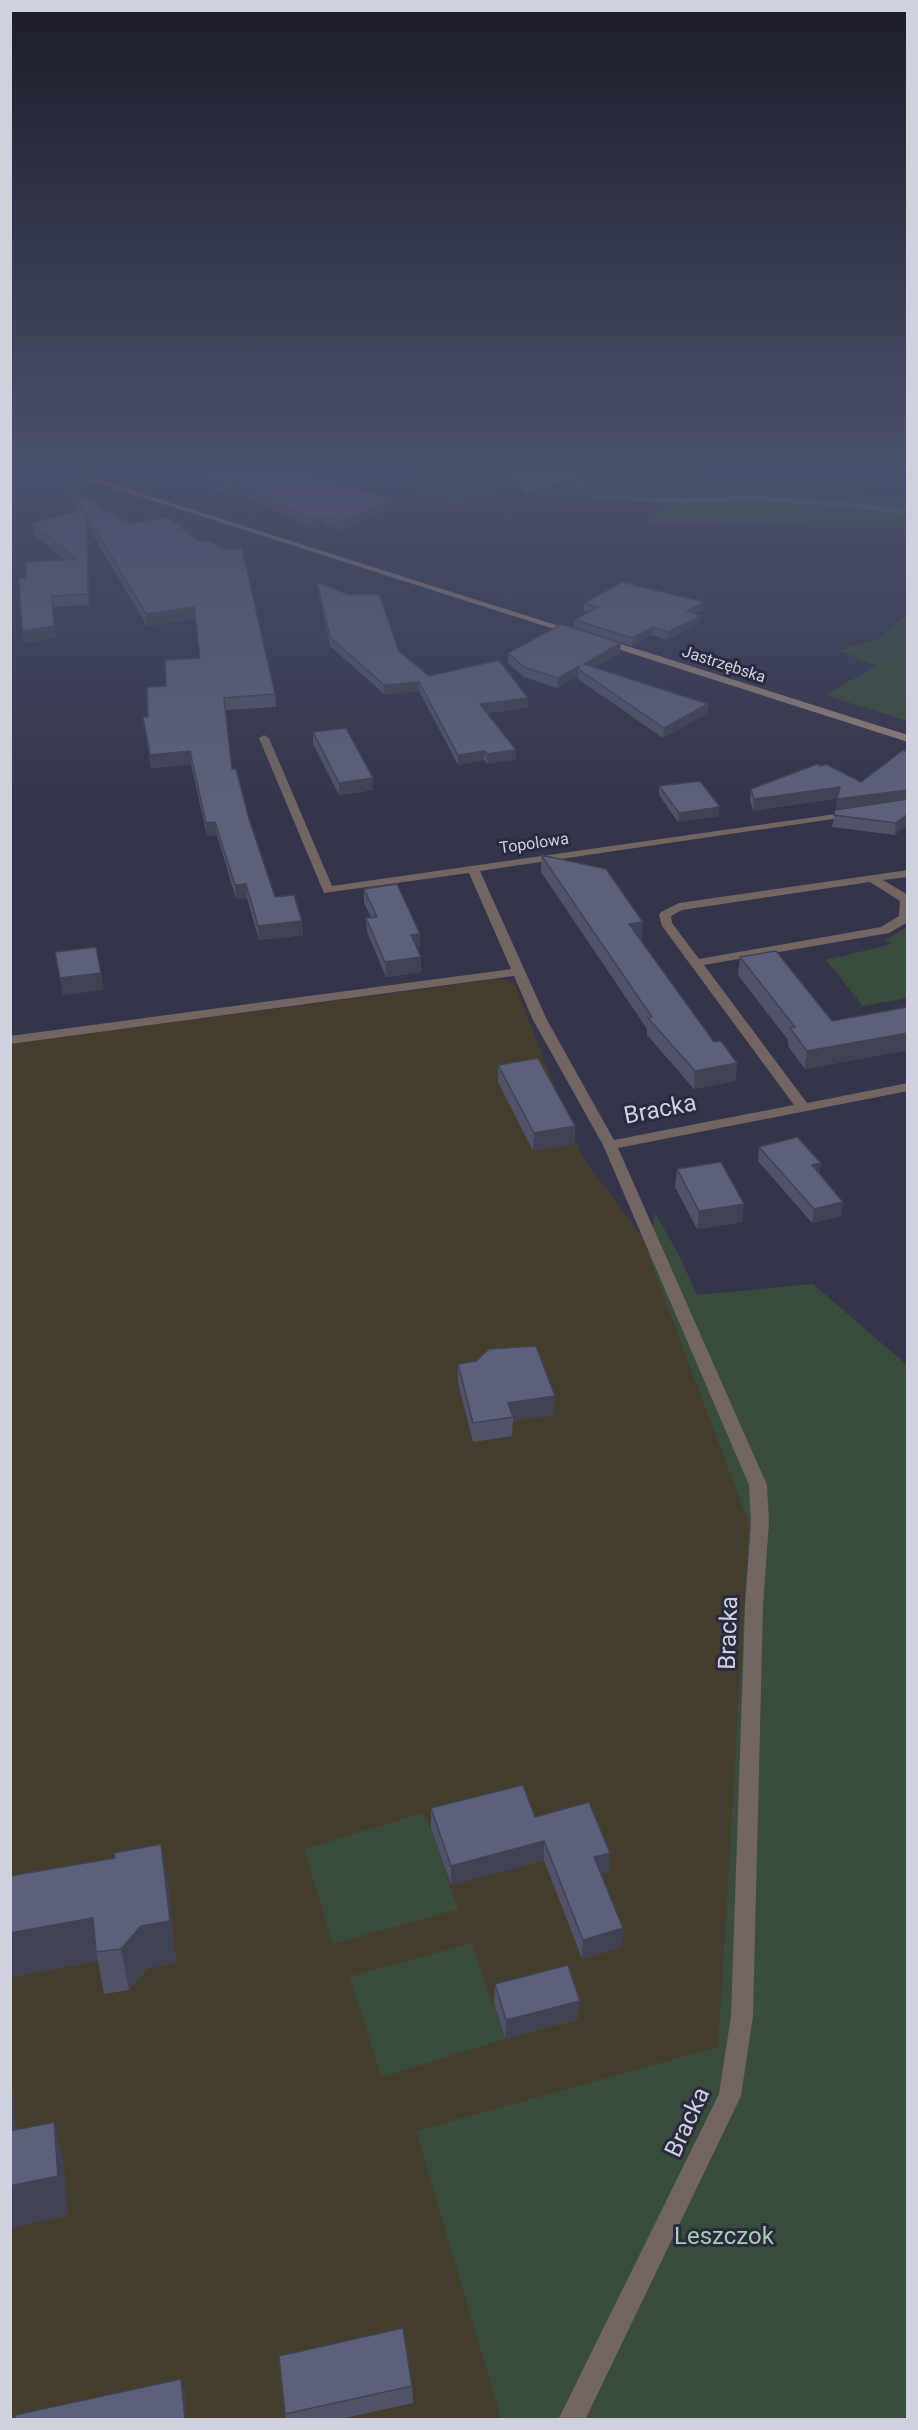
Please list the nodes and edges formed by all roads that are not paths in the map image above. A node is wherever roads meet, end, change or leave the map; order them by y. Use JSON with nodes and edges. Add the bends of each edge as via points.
{"nodes":[{"id":1,"x":411,"y":580,"type":"edge"},
{"id":2,"x":586,"y":636,"type":"edge"},
{"id":3,"x":597,"y":640,"type":"edge"},
{"id":4,"x":264,"y":738,"type":"dead end"},
{"id":5,"x":908,"y":739,"type":"edge"},
{"id":6,"x":861,"y":812,"type":"edge"},
{"id":7,"x":473,"y":869,"type":"junction"},
{"id":8,"x":908,"y":873,"type":"edge"},
{"id":9,"x":873,"y":879,"type":"junction"},
{"id":10,"x":907,"y":901,"type":"edge"},
{"id":11,"x":695,"y":963,"type":"junction"},
{"id":12,"x":517,"y":972,"type":"junction"},
{"id":13,"x":10,"y":1040,"type":"edge"},
{"id":14,"x":908,"y":1087,"type":"edge"},
{"id":15,"x":802,"y":1106,"type":"junction"},
{"id":16,"x":610,"y":1145,"type":"junction"},
{"id":17,"x":571,"y":2420,"type":"edge"}],
"edges":[{"from":1,"to":2,"type":"main road"},
{"from":3,"to":5,"type":"main road","name":"Jastrzębska"},
{"from":4,"to":7,"type":"street","name":"Topolowa","via":[[328,890]]},
{"from":6,"to":7,"type":"street","name":"Topolowa"},
{"from":7,"to":12,"type":"street"},
{"from":8,"to":9,"type":"street"},
{"from":9,"to":10,"type":"street"},
{"from":9,"to":11,"type":"street","via":[[679,907],[665,915],[666,923]]},
{"from":10,"to":11,"type":"street","via":[[905,918],[885,930]]},
{"from":11,"to":15,"type":"street"},
{"from":12,"to":13,"type":"street"},
{"from":12,"to":16,"type":"street"},
{"from":14,"to":15,"type":"street","name":"Bracka"},
{"from":15,"to":16,"type":"street","name":"Bracka"},
{"from":16,"to":17,"type":"street","name":"Bracka","via":[[758,1485],[760,1522],[742,2016],[730,2096]]}]}
